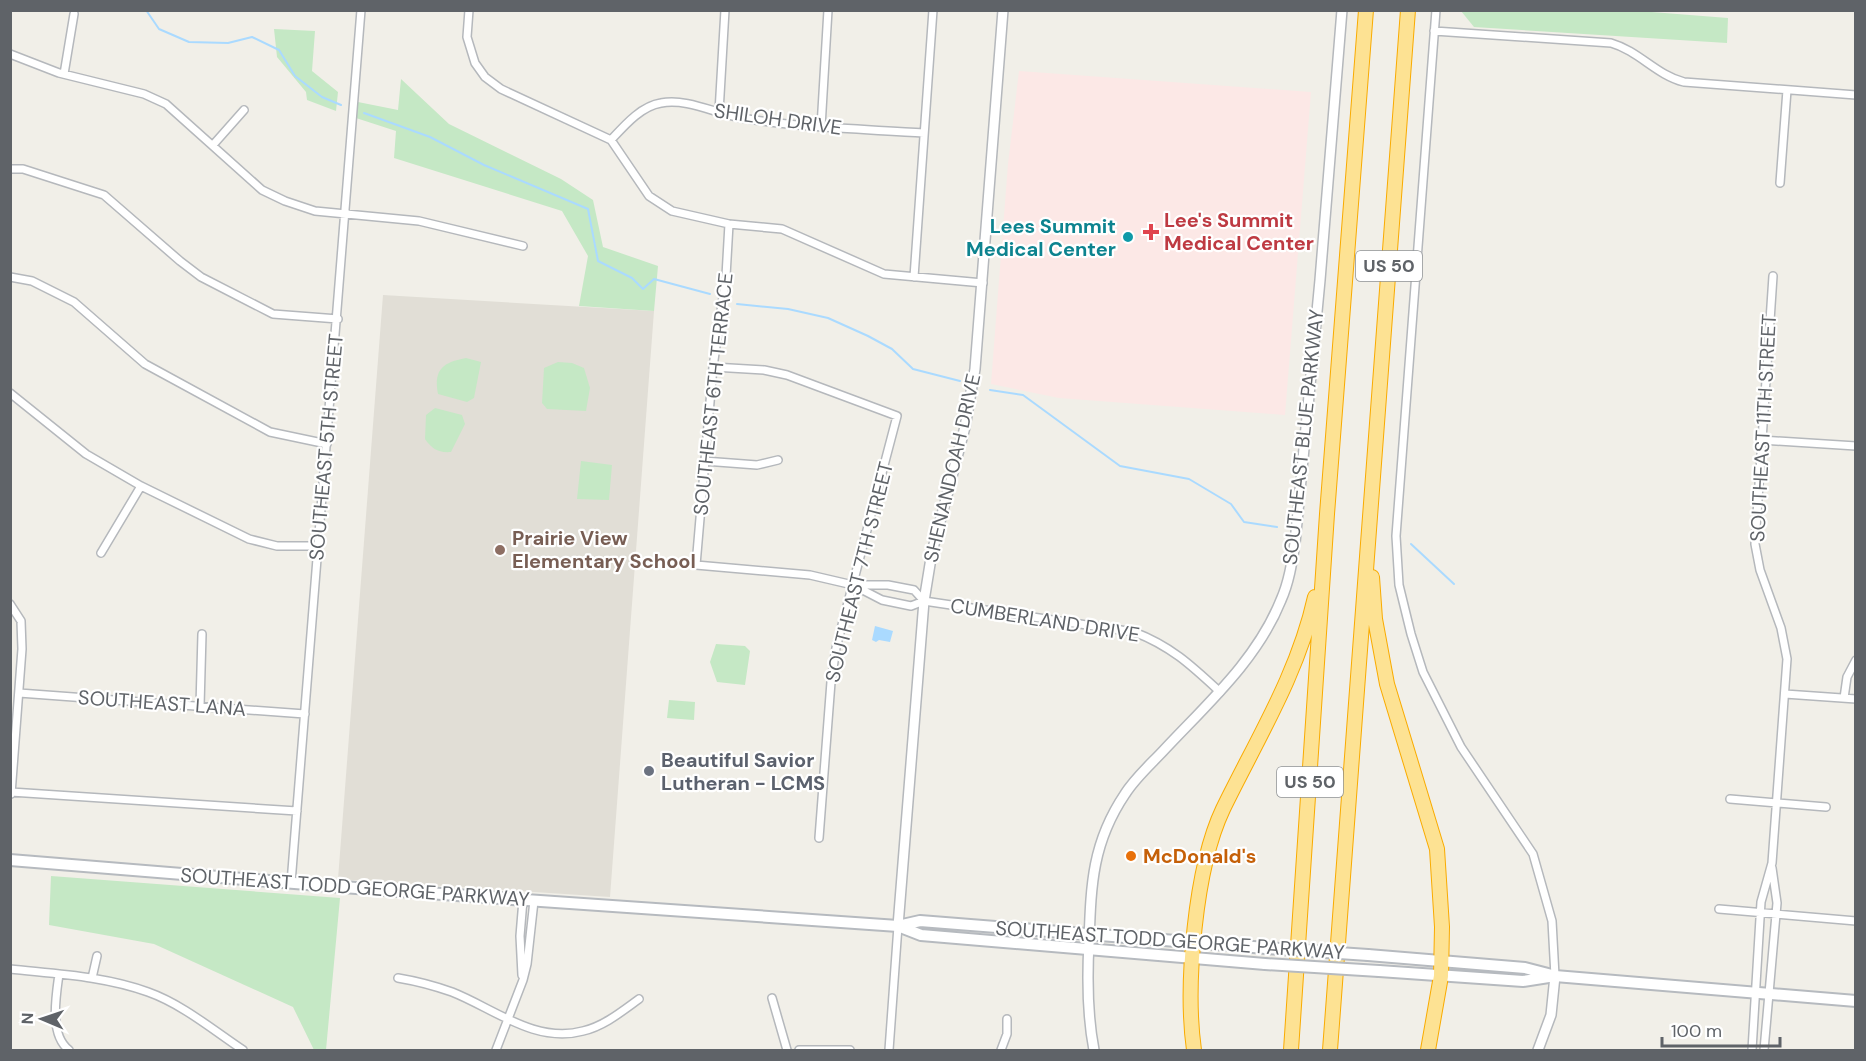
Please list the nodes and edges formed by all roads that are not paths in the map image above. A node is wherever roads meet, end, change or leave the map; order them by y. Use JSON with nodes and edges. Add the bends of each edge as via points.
{"nodes":[{"id":1,"x":361,"y":10,"type":"edge"},
{"id":2,"x":469,"y":10,"type":"edge"},
{"id":3,"x":724,"y":10,"type":"edge"},
{"id":4,"x":828,"y":10,"type":"edge"},
{"id":5,"x":933,"y":10,"type":"edge"},
{"id":6,"x":1003,"y":10,"type":"edge"},
{"id":7,"x":1342,"y":10,"type":"edge"},
{"id":8,"x":1366,"y":10,"type":"edge"},
{"id":9,"x":1408,"y":10,"type":"edge"},
{"id":10,"x":1436,"y":10,"type":"edge"},
{"id":11,"x":74,"y":14,"type":"dead end"},
{"id":12,"x":1434,"y":31,"type":"junction"},
{"id":13,"x":10,"y":54,"type":"edge"},
{"id":14,"x":63,"y":74,"type":"junction"},
{"id":15,"x":1787,"y":90,"type":"junction"},
{"id":16,"x":1856,"y":95,"type":"edge"},
{"id":17,"x":244,"y":110,"type":"dead end"},
{"id":18,"x":719,"y":112,"type":"junction"},
{"id":19,"x":821,"y":127,"type":"junction"},
{"id":20,"x":924,"y":133,"type":"junction"},
{"id":21,"x":611,"y":140,"type":"junction"},
{"id":22,"x":213,"y":145,"type":"junction"},
{"id":23,"x":10,"y":169,"type":"edge"},
{"id":24,"x":1780,"y":183,"type":"dead end"},
{"id":25,"x":345,"y":214,"type":"junction"},
{"id":26,"x":729,"y":224,"type":"junction"},
{"id":27,"x":523,"y":246,"type":"dead end"},
{"id":28,"x":1773,"y":276,"type":"dead end"},
{"id":29,"x":10,"y":277,"type":"edge"},
{"id":30,"x":914,"y":277,"type":"junction"},
{"id":31,"x":983,"y":283,"type":"junction"},
{"id":32,"x":338,"y":319,"type":"junction"},
{"id":33,"x":713,"y":367,"type":"junction"},
{"id":34,"x":10,"y":393,"type":"edge"},
{"id":35,"x":1761,"y":440,"type":"junction"},
{"id":36,"x":327,"y":444,"type":"junction"},
{"id":37,"x":1856,"y":446,"type":"edge"},
{"id":38,"x":778,"y":460,"type":"dead end"},
{"id":39,"x":704,"y":461,"type":"junction"},
{"id":40,"x":141,"y":486,"type":"junction"},
{"id":41,"x":1327,"y":514,"type":"junction"},
{"id":42,"x":1369,"y":522,"type":"junction"},
{"id":43,"x":318,"y":546,"type":"junction"},
{"id":44,"x":101,"y":553,"type":"dead end"},
{"id":45,"x":696,"y":565,"type":"joint"},
{"id":46,"x":854,"y":585,"type":"junction"},
{"id":47,"x":924,"y":601,"type":"junction"},
{"id":48,"x":10,"y":604,"type":"edge"},
{"id":49,"x":202,"y":634,"type":"dead end"},
{"id":50,"x":1856,"y":660,"type":"edge"},
{"id":51,"x":1220,"y":692,"type":"junction"},
{"id":52,"x":19,"y":693,"type":"junction"},
{"id":53,"x":1785,"y":694,"type":"junction"},
{"id":54,"x":1844,"y":698,"type":"junction"},
{"id":55,"x":1856,"y":699,"type":"edge"},
{"id":56,"x":200,"y":706,"type":"junction"},
{"id":57,"x":305,"y":714,"type":"junction"},
{"id":58,"x":11,"y":792,"type":"edge"},
{"id":59,"x":10,"y":797,"type":"edge"},
{"id":60,"x":1730,"y":799,"type":"dead end"},
{"id":61,"x":1776,"y":803,"type":"junction"},
{"id":62,"x":1826,"y":807,"type":"dead end"},
{"id":63,"x":297,"y":811,"type":"junction"},
{"id":64,"x":819,"y":838,"type":"dead end"},
{"id":65,"x":10,"y":860,"type":"edge"},
{"id":66,"x":1772,"y":862,"type":"junction"},
{"id":67,"x":291,"y":883,"type":"junction"},
{"id":68,"x":529,"y":901,"type":"junction"},
{"id":69,"x":1719,"y":909,"type":"dead end"},
{"id":70,"x":1760,"y":914,"type":"junction"},
{"id":71,"x":1776,"y":915,"type":"junction"},
{"id":72,"x":1856,"y":921,"type":"edge"},
{"id":73,"x":898,"y":926,"type":"junction"},
{"id":74,"x":1089,"y":933,"type":"junction"},
{"id":75,"x":1194,"y":942,"type":"junction"},
{"id":76,"x":1088,"y":949,"type":"junction"},
{"id":77,"x":97,"y":956,"type":"dead end"},
{"id":78,"x":1192,"y":958,"type":"junction"},
{"id":79,"x":1442,"y":961,"type":"junction"},
{"id":80,"x":10,"y":969,"type":"edge"},
{"id":81,"x":59,"y":974,"type":"junction"},
{"id":82,"x":1441,"y":976,"type":"junction"},
{"id":83,"x":1555,"y":976,"type":"junction"},
{"id":84,"x":92,"y":978,"type":"junction"},
{"id":85,"x":398,"y":978,"type":"dead end"},
{"id":86,"x":523,"y":980,"type":"junction"},
{"id":87,"x":1755,"y":993,"type":"junction"},
{"id":88,"x":1769,"y":994,"type":"junction"},
{"id":89,"x":772,"y":998,"type":"dead end"},
{"id":90,"x":639,"y":999,"type":"dead end"},
{"id":91,"x":1856,"y":1001,"type":"edge"},
{"id":92,"x":1007,"y":1019,"type":"dead end"},
{"id":93,"x":509,"y":1020,"type":"junction"},
{"id":94,"x":69,"y":1050,"type":"edge"},
{"id":95,"x":243,"y":1050,"type":"edge"},
{"id":96,"x":496,"y":1050,"type":"edge"},
{"id":97,"x":787,"y":1050,"type":"edge"},
{"id":98,"x":799,"y":1050,"type":"edge"},
{"id":99,"x":850,"y":1050,"type":"edge"},
{"id":100,"x":889,"y":1050,"type":"edge"},
{"id":101,"x":1001,"y":1050,"type":"edge"},
{"id":102,"x":1094,"y":1050,"type":"edge"},
{"id":103,"x":1194,"y":1050,"type":"edge"},
{"id":104,"x":1291,"y":1050,"type":"edge"},
{"id":105,"x":1330,"y":1050,"type":"edge"},
{"id":106,"x":1428,"y":1050,"type":"edge"},
{"id":107,"x":1539,"y":1050,"type":"edge"},
{"id":108,"x":1752,"y":1050,"type":"edge"},
{"id":109,"x":1764,"y":1050,"type":"edge"}],
"edges":[{"from":1,"to":25,"type":"street","name":"SOUTHEAST 5TH STREET"},
{"from":2,"to":21,"type":"street","via":[[468,43],[484,76],[501,89]]},
{"from":3,"to":18,"type":"street"},
{"from":4,"to":19,"type":"street"},
{"from":5,"to":20,"type":"street"},
{"from":6,"to":31,"type":"street","name":"SHENANDOAH DRIVE"},
{"from":7,"to":51,"type":"street","name":"SOUTHEAST BLUE PARKWAY","via":[[1290,573],[1267,629]]},
{"from":8,"to":41,"type":"highway","number":"US 50"},
{"from":9,"to":42,"type":"highway","number":"US 50"},
{"from":10,"to":12,"type":"street"},
{"from":11,"to":14,"type":"street"},
{"from":12,"to":15,"type":"street","via":[[1611,43],[1634,52],[1673,80]]},
{"from":12,"to":83,"type":"street","via":[[1396,536],[1399,585],[1423,672],[1461,747],[1533,854],[1552,921]]},
{"from":13,"to":14,"type":"street"},
{"from":14,"to":22,"type":"street","via":[[144,94],[166,104]]},
{"from":15,"to":16,"type":"street"},
{"from":15,"to":24,"type":"street"},
{"from":17,"to":22,"type":"street"},
{"from":18,"to":19,"type":"street","name":"SHILOH DRIVE"},
{"from":18,"to":21,"type":"street","name":"SHILOH DRIVE","via":[[681,103],[660,103],[631,118]]},
{"from":19,"to":20,"type":"street","name":"SHILOH DRIVE"},
{"from":20,"to":30,"type":"street"},
{"from":21,"to":26,"type":"street","via":[[649,196],[672,211]]},
{"from":22,"to":25,"type":"street","via":[[262,190],[315,211]]},
{"from":23,"to":32,"type":"street","via":[[23,169],[104,195],[201,277],[273,314]]},
{"from":25,"to":27,"type":"street","via":[[419,221]]},
{"from":25,"to":32,"type":"street","name":"SOUTHEAST 5TH STREET"},
{"from":26,"to":30,"type":"street","via":[[782,229],[884,274]]},
{"from":26,"to":33,"type":"street","name":"SOUTHEAST 6TH TERRACE"},
{"from":28,"to":35,"type":"street","name":"SOUTHEAST 11TH STREET"},
{"from":29,"to":36,"type":"street","via":[[32,281],[74,302],[145,364],[270,432]]},
{"from":30,"to":31,"type":"street"},
{"from":31,"to":47,"type":"street","name":"SHENANDOAH DRIVE","via":[[965,427],[932,552]]},
{"from":32,"to":36,"type":"street","name":"SOUTHEAST 5TH STREET"},
{"from":33,"to":39,"type":"street","name":"SOUTHEAST 6TH TERRACE"},
{"from":33,"to":46,"type":"street","name":"SOUTHEAST 7TH STREET","via":[[787,375],[897,416]]},
{"from":34,"to":40,"type":"street","via":[[86,454]]},
{"from":35,"to":37,"type":"street"},
{"from":35,"to":53,"type":"street","name":"SOUTHEAST 11TH STREET","via":[[1755,544],[1784,639]]},
{"from":36,"to":43,"type":"street","name":"SOUTHEAST 5TH STREET"},
{"from":38,"to":39,"type":"street","via":[[757,465]]},
{"from":39,"to":45,"type":"street","name":"SOUTHEAST 6TH TERRACE"},
{"from":40,"to":43,"type":"street","via":[[249,539],[277,546]]},
{"from":40,"to":44,"type":"street"},
{"from":41,"to":75,"type":"highway","via":[[1307,630],[1289,680],[1222,810],[1208,849]]},
{"from":41,"to":104,"type":"highway","number":"US 50"},
{"from":42,"to":79,"type":"highway","via":[[1375,534],[1372,577],[1380,654],[1437,849]]},
{"from":42,"to":105,"type":"highway","number":"US 50"},
{"from":43,"to":57,"type":"street","name":"SOUTHEAST 5TH STREET"},
{"from":45,"to":46,"type":"street","name":"CUMBERLAND DRIVE","via":[[810,575]]},
{"from":46,"to":47,"type":"street","name":"CUMBERLAND DRIVE","via":[[882,600],[911,606]]},
{"from":46,"to":47,"type":"street","name":"CUMBERLAND DRIVE","via":[[914,590]]},
{"from":46,"to":64,"type":"street","name":"SOUTHEAST 7TH STREET","via":[[831,682]]},
{"from":47,"to":51,"type":"street","name":"CUMBERLAND DRIVE","via":[[1134,632],[1179,654]]},
{"from":47,"to":73,"type":"street","name":"SHENANDOAH DRIVE"},
{"from":48,"to":52,"type":"street","via":[[21,621]]},
{"from":49,"to":56,"type":"street"},
{"from":50,"to":54,"type":"street","via":[[1847,676]]},
{"from":51,"to":74,"type":"street","name":"SOUTHEAST BLUE PARKWAY","via":[[1126,792],[1110,819],[1093,870]]},
{"from":52,"to":56,"type":"street","name":"SOUTHEAST LANA"},
{"from":52,"to":58,"type":"street"},
{"from":53,"to":54,"type":"street"},
{"from":53,"to":61,"type":"street","name":"SOUTHEAST 11TH STREET"},
{"from":54,"to":55,"type":"street"},
{"from":56,"to":57,"type":"street","name":"SOUTHEAST LANA"},
{"from":57,"to":63,"type":"street","name":"SOUTHEAST 5TH STREET"},
{"from":58,"to":59,"type":"street"},
{"from":58,"to":63,"type":"street"},
{"from":60,"to":61,"type":"street"},
{"from":61,"to":62,"type":"street"},
{"from":61,"to":66,"type":"street","name":"SOUTHEAST 11TH STREET"},
{"from":63,"to":67,"type":"street","name":"SOUTHEAST 5TH STREET"},
{"from":65,"to":67,"type":"main road","name":"SOUTHEAST TODD GEORGE PARKWAY"},
{"from":66,"to":70,"type":"street","name":"SOUTHEAST 11TH STREET"},
{"from":66,"to":71,"type":"street","name":"SOUTHEAST 11TH STREET"},
{"from":67,"to":68,"type":"main road","name":"SOUTHEAST TODD GEORGE PARKWAY"},
{"from":68,"to":73,"type":"main road","name":"SOUTHEAST TODD GEORGE PARKWAY"},
{"from":68,"to":86,"type":"street"},
{"from":68,"to":86,"type":"street","via":[[520,936]]},
{"from":69,"to":70,"type":"street"},
{"from":70,"to":71,"type":"street"},
{"from":70,"to":87,"type":"street","name":"SOUTHEAST 11TH STREET"},
{"from":71,"to":72,"type":"street"},
{"from":71,"to":88,"type":"street","name":"SOUTHEAST 11TH STREET"},
{"from":73,"to":74,"type":"main road","name":"SOUTHEAST TODD GEORGE PARKWAY","via":[[921,921]]},
{"from":73,"to":76,"type":"main road","name":"SOUTHEAST TODD GEORGE PARKWAY","via":[[921,935]]},
{"from":73,"to":100,"type":"street"},
{"from":74,"to":75,"type":"main road","name":"SOUTHEAST TODD GEORGE PARKWAY"},
{"from":74,"to":76,"type":"street","name":"SOUTHEAST BLUE PARKWAY"},
{"from":75,"to":78,"type":"highway"},
{"from":75,"to":79,"type":"main road","name":"SOUTHEAST TODD GEORGE PARKWAY","bridge":true},
{"from":76,"to":78,"type":"main road","name":"SOUTHEAST TODD GEORGE PARKWAY"},
{"from":76,"to":102,"type":"street","name":"SOUTHEAST BLUE PARKWAY","via":[[1087,997]]},
{"from":77,"to":84,"type":"street"},
{"from":78,"to":82,"type":"main road","name":"SOUTHEAST TODD GEORGE PARKWAY","bridge":true},
{"from":78,"to":103,"type":"highway"},
{"from":79,"to":82,"type":"highway"},
{"from":79,"to":83,"type":"main road","name":"SOUTHEAST TODD GEORGE PARKWAY","via":[[1525,968]]},
{"from":80,"to":81,"type":"street"},
{"from":81,"to":84,"type":"street"},
{"from":81,"to":94,"type":"street","via":[[55,1020]]},
{"from":82,"to":83,"type":"main road","name":"SOUTHEAST TODD GEORGE PARKWAY","via":[[1523,981]]},
{"from":82,"to":106,"type":"highway"},
{"from":83,"to":87,"type":"main road"},
{"from":83,"to":107,"type":"street","via":[[1551,1015]]},
{"from":84,"to":95,"type":"street","via":[[149,992]]},
{"from":85,"to":93,"type":"street","via":[[453,993]]},
{"from":86,"to":93,"type":"street"},
{"from":87,"to":88,"type":"main road"},
{"from":87,"to":108,"type":"street","name":"SOUTHEAST 11TH STREET"},
{"from":88,"to":91,"type":"main road"},
{"from":88,"to":109,"type":"street","name":"SOUTHEAST 11TH STREET"},
{"from":89,"to":97,"type":"street"},
{"from":90,"to":93,"type":"street","via":[[601,1025],[582,1032],[540,1031]]},
{"from":92,"to":101,"type":"street"},
{"from":93,"to":96,"type":"street"},
{"from":98,"to":99,"type":"street"}]}
